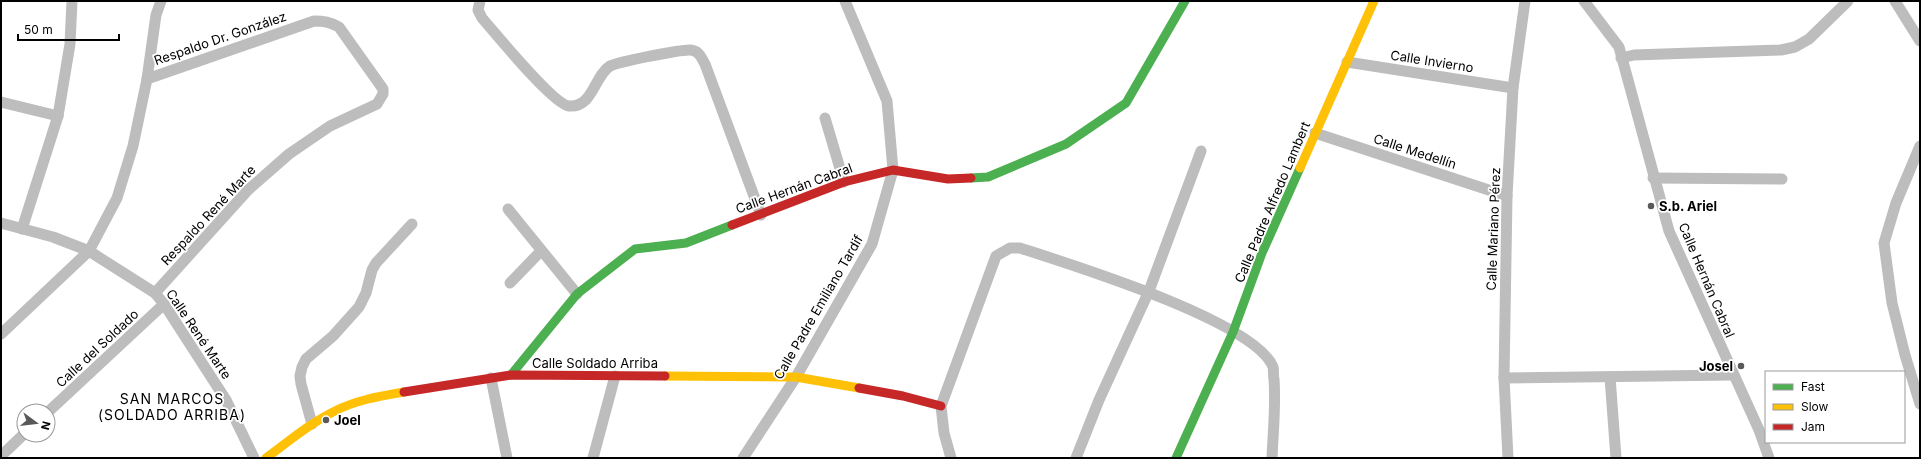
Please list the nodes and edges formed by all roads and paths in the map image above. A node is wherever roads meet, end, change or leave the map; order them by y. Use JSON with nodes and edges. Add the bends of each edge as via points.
{"nodes":[{"id":1,"x":72,"y":1,"type":"edge"},
{"id":2,"x":480,"y":1,"type":"edge"},
{"id":3,"x":846,"y":1,"type":"edge"},
{"id":4,"x":1185,"y":1,"type":"edge"},
{"id":5,"x":1374,"y":1,"type":"edge"},
{"id":6,"x":1525,"y":1,"type":"edge"},
{"id":7,"x":1584,"y":1,"type":"edge"},
{"id":8,"x":1848,"y":1,"type":"edge"},
{"id":9,"x":1895,"y":1,"type":"edge"},
{"id":10,"x":161,"y":2,"type":"edge"},
{"id":11,"x":1920,"y":41,"type":"edge"},
{"id":12,"x":1621,"y":58,"type":"junction"},
{"id":13,"x":1347,"y":62,"type":"junction"},
{"id":14,"x":147,"y":79,"type":"junction"},
{"id":15,"x":1514,"y":88,"type":"junction"},
{"id":16,"x":383,"y":94,"type":"joint"},
{"id":17,"x":1,"y":102,"type":"edge"},
{"id":18,"x":58,"y":116,"type":"junction"},
{"id":19,"x":825,"y":118,"type":"dead end"},
{"id":20,"x":1315,"y":133,"type":"junction"},
{"id":21,"x":1920,"y":146,"type":"edge"},
{"id":22,"x":1201,"y":151,"type":"dead end"},
{"id":23,"x":893,"y":170,"type":"junction"},
{"id":24,"x":1653,"y":178,"type":"junction"},
{"id":25,"x":1782,"y":179,"type":"dead end"},
{"id":26,"x":844,"y":182,"type":"junction"},
{"id":27,"x":1507,"y":196,"type":"junction"},
{"id":28,"x":508,"y":209,"type":"dead end"},
{"id":29,"x":760,"y":215,"type":"junction"},
{"id":30,"x":1,"y":223,"type":"edge"},
{"id":31,"x":412,"y":224,"type":"dead end"},
{"id":32,"x":22,"y":229,"type":"junction"},
{"id":33,"x":89,"y":251,"type":"junction"},
{"id":34,"x":542,"y":251,"type":"junction"},
{"id":35,"x":510,"y":283,"type":"dead end"},
{"id":36,"x":1149,"y":292,"type":"junction"},
{"id":37,"x":155,"y":293,"type":"junction"},
{"id":38,"x":577,"y":294,"type":"junction"},
{"id":39,"x":164,"y":304,"type":"junction"},
{"id":40,"x":1233,"y":332,"type":"junction"},
{"id":41,"x":1,"y":334,"type":"edge"},
{"id":42,"x":511,"y":375,"type":"junction"},
{"id":43,"x":1733,"y":375,"type":"junction"},
{"id":44,"x":615,"y":376,"type":"junction"},
{"id":45,"x":796,"y":377,"type":"junction"},
{"id":46,"x":1610,"y":377,"type":"junction"},
{"id":47,"x":491,"y":378,"type":"junction"},
{"id":48,"x":1504,"y":378,"type":"junction"},
{"id":49,"x":1920,"y":404,"type":"edge"},
{"id":50,"x":56,"y":405,"type":"edge"},
{"id":51,"x":941,"y":406,"type":"junction"},
{"id":52,"x":312,"y":424,"type":"junction"},
{"id":53,"x":16,"y":442,"type":"edge"},
{"id":54,"x":1,"y":456,"type":"edge"},
{"id":55,"x":254,"y":458,"type":"edge"},
{"id":56,"x":266,"y":458,"type":"edge"},
{"id":57,"x":507,"y":458,"type":"edge"},
{"id":58,"x":593,"y":458,"type":"edge"},
{"id":59,"x":743,"y":458,"type":"edge"},
{"id":60,"x":950,"y":458,"type":"edge"},
{"id":61,"x":1076,"y":458,"type":"edge"},
{"id":62,"x":1176,"y":458,"type":"edge"},
{"id":63,"x":1272,"y":458,"type":"edge"},
{"id":64,"x":1508,"y":458,"type":"edge"},
{"id":65,"x":1616,"y":458,"type":"edge"},
{"id":66,"x":1769,"y":458,"type":"edge"}],
"edges":[{"from":1,"to":18,"type":"street","via":[[70,44]]},
{"from":2,"to":29,"type":"street","via":[[478,10],[482,18],[553,97],[568,106],[580,104],[591,94],[600,76],[611,66],[648,56],[690,50],[699,53]]},
{"from":3,"to":23,"type":"street","name":"Calle Padre Emiliano Tardif","via":[[887,102]]},
{"from":4,"to":23,"type":"street","name":"Calle Hernán Cabral","via":[[1126,103],[1066,144],[988,177],[948,179]]},
{"from":5,"to":13,"type":"street","name":"Calle Padre Alfredo Lambert"},
{"from":6,"to":15,"type":"street","name":"Calle Mariano Pérez"},
{"from":7,"to":12,"type":"street","name":"Calle Hernán Cabral","via":[[1619,47]]},
{"from":8,"to":12,"type":"street","via":[[1809,39],[1796,47],[1781,50],[1634,55]]},
{"from":9,"to":11,"type":"street"},
{"from":10,"to":14,"type":"street","via":[[156,15]]},
{"from":12,"to":24,"type":"street","name":"Calle Hernán Cabral"},
{"from":13,"to":15,"type":"street","name":"Calle Invierno"},
{"from":13,"to":20,"type":"street","name":"Calle Padre Alfredo Lambert"},
{"from":14,"to":16,"type":"street","name":"Respaldo Dr. González","via":[[323,20],[339,28],[381,84]]},
{"from":14,"to":33,"type":"street","via":[[133,146],[116,198]]},
{"from":15,"to":27,"type":"street","name":"Calle Mariano Pérez"},
{"from":16,"to":37,"type":"street","name":"Respaldo René Marte","via":[[377,104],[330,126],[289,154],[248,190]]},
{"from":17,"to":18,"type":"street"},
{"from":18,"to":32,"type":"street"},
{"from":19,"to":26,"type":"street"},
{"from":20,"to":27,"type":"street","name":"Calle Medellín"},
{"from":20,"to":40,"type":"street","name":"Calle Padre Alfredo Lambert","via":[[1262,253]]},
{"from":21,"to":49,"type":"street","via":[[1896,203],[1884,243],[1892,303]]},
{"from":22,"to":36,"type":"street"},
{"from":23,"to":26,"type":"street","name":"Calle Hernán Cabral"},
{"from":23,"to":45,"type":"street","name":"Calle Padre Emiliano Tardif","via":[[872,244]]},
{"from":24,"to":25,"type":"street"},
{"from":24,"to":43,"type":"street","name":"Calle Hernán Cabral","via":[[1669,231]]},
{"from":26,"to":29,"type":"street","name":"Calle Hernán Cabral"},
{"from":27,"to":48,"type":"street","name":"Calle Mariano Pérez"},
{"from":28,"to":34,"type":"street"},
{"from":29,"to":38,"type":"street","name":"Calle Hernán Cabral","via":[[686,243],[635,248]]},
{"from":30,"to":32,"type":"street","name":"Calle René Marte"},
{"from":31,"to":52,"type":"street","via":[[376,263],[359,307],[333,336],[306,359],[300,376]]},
{"from":32,"to":33,"type":"street","name":"Calle René Marte","via":[[53,237]]},
{"from":33,"to":37,"type":"street","name":"Calle René Marte"},
{"from":33,"to":41,"type":"street"},
{"from":34,"to":35,"type":"street"},
{"from":34,"to":38,"type":"street"},
{"from":36,"to":40,"type":"street"},
{"from":36,"to":51,"type":"street","via":[[1020,248],[1003,251],[996,256]]},
{"from":36,"to":61,"type":"street","via":[[1099,400]]},
{"from":37,"to":39,"type":"street","name":"Calle René Marte"},
{"from":38,"to":42,"type":"street","name":"Calle Hernán Cabral"},
{"from":39,"to":50,"type":"street","name":"Calle del Soldado"},
{"from":39,"to":55,"type":"street","name":"Calle René Marte","via":[[226,400]]},
{"from":40,"to":62,"type":"street","name":"Calle Padre Alfredo Lambert"},
{"from":40,"to":63,"type":"street","via":[[1260,350],[1273,367],[1275,392]]},
{"from":42,"to":44,"type":"street","name":"Calle Soldado Arriba"},
{"from":42,"to":47,"type":"street","name":"Calle Soldado Arriba"},
{"from":43,"to":46,"type":"street"},
{"from":43,"to":66,"type":"street","name":"Calle Hernán Cabral"},
{"from":44,"to":45,"type":"street","name":"Calle Soldado Arriba"},
{"from":44,"to":58,"type":"street"},
{"from":45,"to":51,"type":"street","name":"Calle Soldado Arriba","via":[[903,396]]},
{"from":45,"to":59,"type":"street","name":"Calle Padre Emiliano Tardif"},
{"from":46,"to":48,"type":"street"},
{"from":46,"to":65,"type":"street"},
{"from":47,"to":52,"type":"street","name":"Calle Soldado Arriba","via":[[373,397],[336,410]]},
{"from":47,"to":57,"type":"street"},
{"from":48,"to":64,"type":"street","name":"Calle Mariano Pérez"},
{"from":51,"to":60,"type":"street"},
{"from":52,"to":56,"type":"street","name":"Calle Soldado Arriba"},
{"from":53,"to":54,"type":"street"}]}
